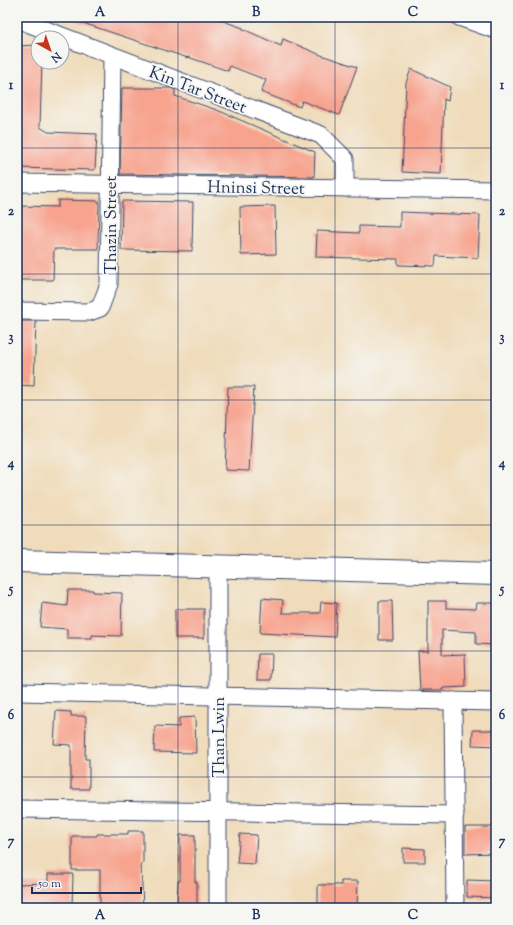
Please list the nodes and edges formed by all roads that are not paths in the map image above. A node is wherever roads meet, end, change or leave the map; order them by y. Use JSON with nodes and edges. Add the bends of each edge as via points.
{"nodes":[{"id":1,"x":459,"y":17,"type":"edge"},
{"id":2,"x":17,"y":18,"type":"edge"},
{"id":3,"x":496,"y":30,"type":"edge"},
{"id":4,"x":112,"y":56,"type":"junction"},
{"id":5,"x":17,"y":183,"type":"edge"},
{"id":6,"x":110,"y":184,"type":"junction"},
{"id":7,"x":345,"y":188,"type":"junction"},
{"id":8,"x":496,"y":190,"type":"edge"},
{"id":9,"x":17,"y":311,"type":"edge"},
{"id":10,"x":17,"y":562,"type":"edge"},
{"id":11,"x":218,"y":567,"type":"junction"},
{"id":12,"x":496,"y":574,"type":"edge"},
{"id":13,"x":17,"y":692,"type":"edge"},
{"id":14,"x":218,"y":696,"type":"junction"},
{"id":15,"x":453,"y":701,"type":"junction"},
{"id":16,"x":496,"y":702,"type":"edge"},
{"id":17,"x":17,"y":809,"type":"edge"},
{"id":18,"x":218,"y":812,"type":"junction"},
{"id":19,"x":455,"y":815,"type":"junction"},
{"id":20,"x":218,"y":908,"type":"edge"},
{"id":21,"x":455,"y":908,"type":"edge"}],
"edges":[{"from":1,"to":3,"type":"street"},
{"from":2,"to":4,"type":"street","name":"Kin Tar Street"},
{"from":4,"to":6,"type":"street","name":"Thazin Street"},
{"from":4,"to":7,"type":"street","name":"Kin Tar Street","via":[[321,136],[346,159]]},
{"from":5,"to":6,"type":"street","name":"Hninsi Street"},
{"from":6,"to":7,"type":"street","name":"Hninsi Street"},
{"from":6,"to":9,"type":"street","name":"Thazin Street","via":[[109,284],[100,308],[89,312]]},
{"from":7,"to":8,"type":"street","name":"Hninsi Street"},
{"from":10,"to":11,"type":"main road"},
{"from":11,"to":12,"type":"main road"},
{"from":11,"to":14,"type":"street","name":"Than Lwin"},
{"from":13,"to":14,"type":"street"},
{"from":14,"to":15,"type":"street"},
{"from":14,"to":18,"type":"street","name":"Than Lwin"},
{"from":15,"to":16,"type":"street"},
{"from":15,"to":19,"type":"street"},
{"from":17,"to":18,"type":"street"},
{"from":18,"to":19,"type":"street"},
{"from":18,"to":20,"type":"street","name":"Than Lwin"},
{"from":19,"to":21,"type":"street"}]}
